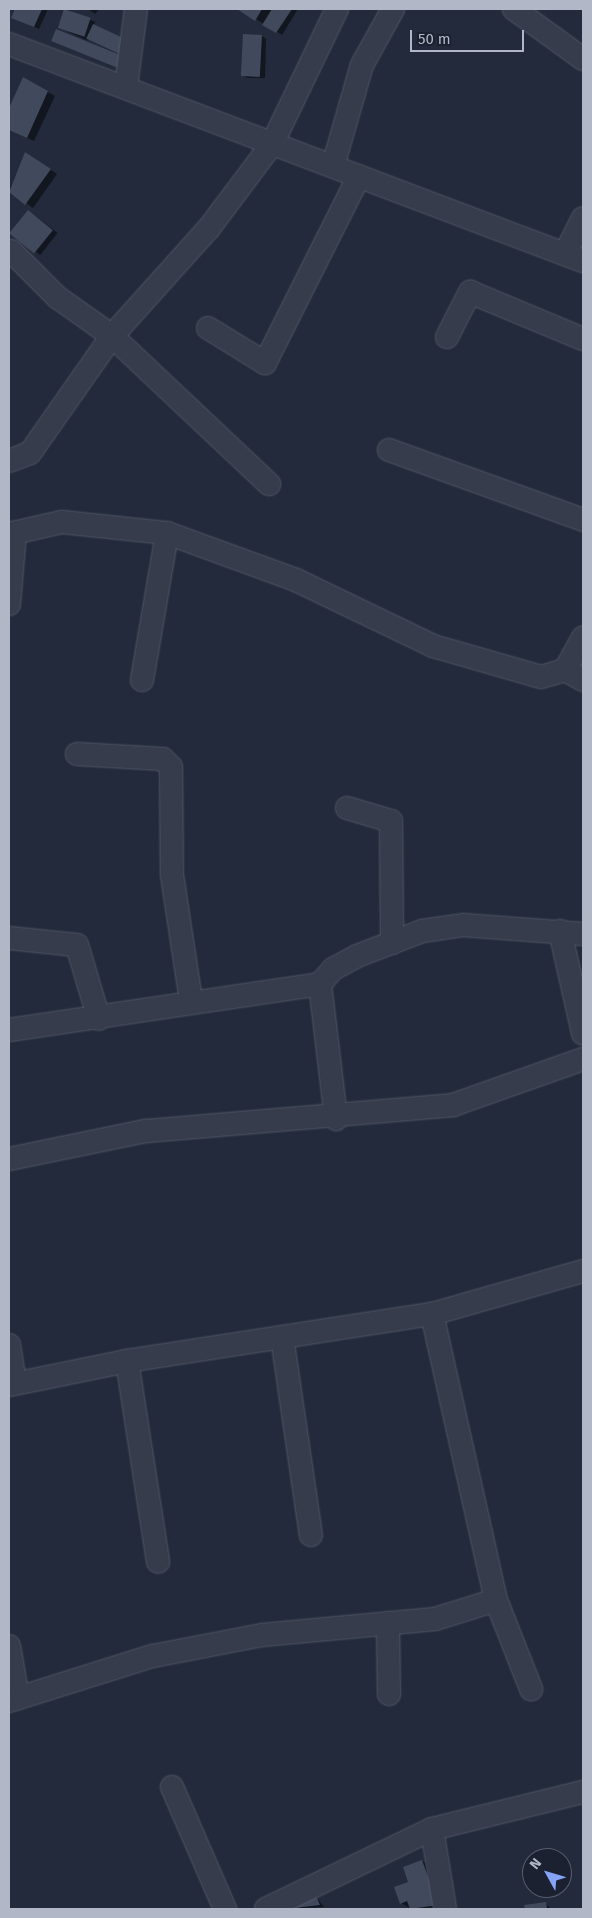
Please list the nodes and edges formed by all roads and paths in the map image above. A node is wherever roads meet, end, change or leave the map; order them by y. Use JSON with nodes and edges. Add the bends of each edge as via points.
{"nodes":[{"id":1,"x":136,"y":9,"type":"edge"},
{"id":2,"x":337,"y":9,"type":"edge"},
{"id":3,"x":393,"y":9,"type":"edge"},
{"id":4,"x":514,"y":9,"type":"edge"},
{"id":5,"x":9,"y":44,"type":"edge"},
{"id":6,"x":583,"y":59,"type":"edge"},
{"id":7,"x":126,"y":87,"type":"junction"},
{"id":8,"x":272,"y":144,"type":"junction"},
{"id":9,"x":333,"y":166,"type":"junction"},
{"id":10,"x":359,"y":176,"type":"junction"},
{"id":11,"x":583,"y":218,"type":"edge"},
{"id":12,"x":11,"y":251,"type":"dead end"},
{"id":13,"x":574,"y":258,"type":"edge"},
{"id":14,"x":208,"y":328,"type":"dead end"},
{"id":15,"x":112,"y":336,"type":"junction"},
{"id":16,"x":446,"y":337,"type":"dead end"},
{"id":17,"x":583,"y":339,"type":"edge"},
{"id":18,"x":388,"y":450,"type":"dead end"},
{"id":19,"x":9,"y":461,"type":"edge"},
{"id":20,"x":269,"y":484,"type":"dead end"},
{"id":21,"x":583,"y":520,"type":"edge"},
{"id":22,"x":12,"y":533,"type":"edge"},
{"id":23,"x":167,"y":533,"type":"junction"},
{"id":24,"x":9,"y":604,"type":"edge"},
{"id":25,"x":583,"y":638,"type":"edge"},
{"id":26,"x":574,"y":675,"type":"edge"},
{"id":27,"x":142,"y":680,"type":"dead end"},
{"id":28,"x":77,"y":754,"type":"dead end"},
{"id":29,"x":347,"y":808,"type":"dead end"},
{"id":30,"x":560,"y":931,"type":"junction"},
{"id":31,"x":583,"y":934,"type":"edge"},
{"id":32,"x":9,"y":938,"type":"edge"},
{"id":33,"x":392,"y":943,"type":"junction"},
{"id":34,"x":320,"y":984,"type":"junction"},
{"id":35,"x":191,"y":1001,"type":"junction"},
{"id":36,"x":99,"y":1019,"type":"junction"},
{"id":37,"x":9,"y":1030,"type":"edge"},
{"id":38,"x":583,"y":1033,"type":"edge"},
{"id":39,"x":583,"y":1060,"type":"edge"},
{"id":40,"x":336,"y":1118,"type":"junction"},
{"id":41,"x":9,"y":1159,"type":"edge"},
{"id":42,"x":582,"y":1276,"type":"edge"},
{"id":43,"x":432,"y":1314,"type":"junction"},
{"id":44,"x":282,"y":1337,"type":"junction"},
{"id":45,"x":9,"y":1345,"type":"edge"},
{"id":46,"x":127,"y":1361,"type":"junction"},
{"id":47,"x":12,"y":1384,"type":"edge"},
{"id":48,"x":311,"y":1535,"type":"dead end"},
{"id":49,"x":158,"y":1562,"type":"dead end"},
{"id":50,"x":496,"y":1600,"type":"junction"},
{"id":51,"x":388,"y":1623,"type":"junction"},
{"id":52,"x":9,"y":1646,"type":"edge"},
{"id":53,"x":531,"y":1689,"type":"dead end"},
{"id":54,"x":389,"y":1694,"type":"dead end"},
{"id":55,"x":13,"y":1700,"type":"edge"},
{"id":56,"x":172,"y":1787,"type":"dead end"},
{"id":57,"x":583,"y":1792,"type":"edge"},
{"id":58,"x":432,"y":1829,"type":"junction"},
{"id":59,"x":225,"y":1909,"type":"edge"},
{"id":60,"x":266,"y":1909,"type":"edge"},
{"id":61,"x":445,"y":1909,"type":"edge"}],
"edges":[{"from":1,"to":7,"type":"street"},
{"from":2,"to":8,"type":"street"},
{"from":3,"to":9,"type":"street","via":[[362,65]]},
{"from":4,"to":6,"type":"street"},
{"from":5,"to":7,"type":"street"},
{"from":7,"to":8,"type":"street"},
{"from":8,"to":9,"type":"street"},
{"from":8,"to":15,"type":"street","via":[[209,228]]},
{"from":9,"to":10,"type":"street"},
{"from":10,"to":13,"type":"street"},
{"from":10,"to":14,"type":"street","via":[[265,363]]},
{"from":11,"to":13,"type":"street"},
{"from":12,"to":15,"type":"street","via":[[57,297]]},
{"from":15,"to":19,"type":"street","via":[[30,453],[20,461]]},
{"from":15,"to":20,"type":"street"},
{"from":16,"to":17,"type":"street","via":[[470,292]]},
{"from":18,"to":21,"type":"street"},
{"from":22,"to":23,"type":"street","via":[[62,522]]},
{"from":22,"to":24,"type":"street"},
{"from":23,"to":26,"type":"street","via":[[296,580],[434,646],[541,677]]},
{"from":23,"to":27,"type":"street","via":[[151,602]]},
{"from":25,"to":26,"type":"street"},
{"from":28,"to":35,"type":"street","via":[[163,759],[171,767],[172,875]]},
{"from":29,"to":33,"type":"street","via":[[392,821]]},
{"from":30,"to":31,"type":"street"},
{"from":30,"to":33,"type":"street","via":[[463,925],[422,931]]},
{"from":30,"to":38,"type":"street"},
{"from":32,"to":36,"type":"street","via":[[77,945]]},
{"from":33,"to":34,"type":"street","via":[[333,969]]},
{"from":34,"to":35,"type":"street"},
{"from":34,"to":40,"type":"street"},
{"from":35,"to":36,"type":"street"},
{"from":36,"to":37,"type":"street"},
{"from":39,"to":40,"type":"street","via":[[453,1105]]},
{"from":40,"to":41,"type":"street","via":[[146,1131]]},
{"from":42,"to":43,"type":"street"},
{"from":43,"to":44,"type":"street"},
{"from":43,"to":50,"type":"street"},
{"from":44,"to":46,"type":"street"},
{"from":44,"to":48,"type":"street"},
{"from":45,"to":47,"type":"street"},
{"from":46,"to":47,"type":"street"},
{"from":46,"to":49,"type":"street"},
{"from":50,"to":51,"type":"street","via":[[435,1619]]},
{"from":50,"to":53,"type":"street"},
{"from":51,"to":54,"type":"street"},
{"from":51,"to":55,"type":"street","via":[[262,1635],[153,1656]]},
{"from":52,"to":55,"type":"street"},
{"from":56,"to":59,"type":"street"},
{"from":57,"to":58,"type":"street"},
{"from":58,"to":60,"type":"street"},
{"from":58,"to":61,"type":"street"}]}
